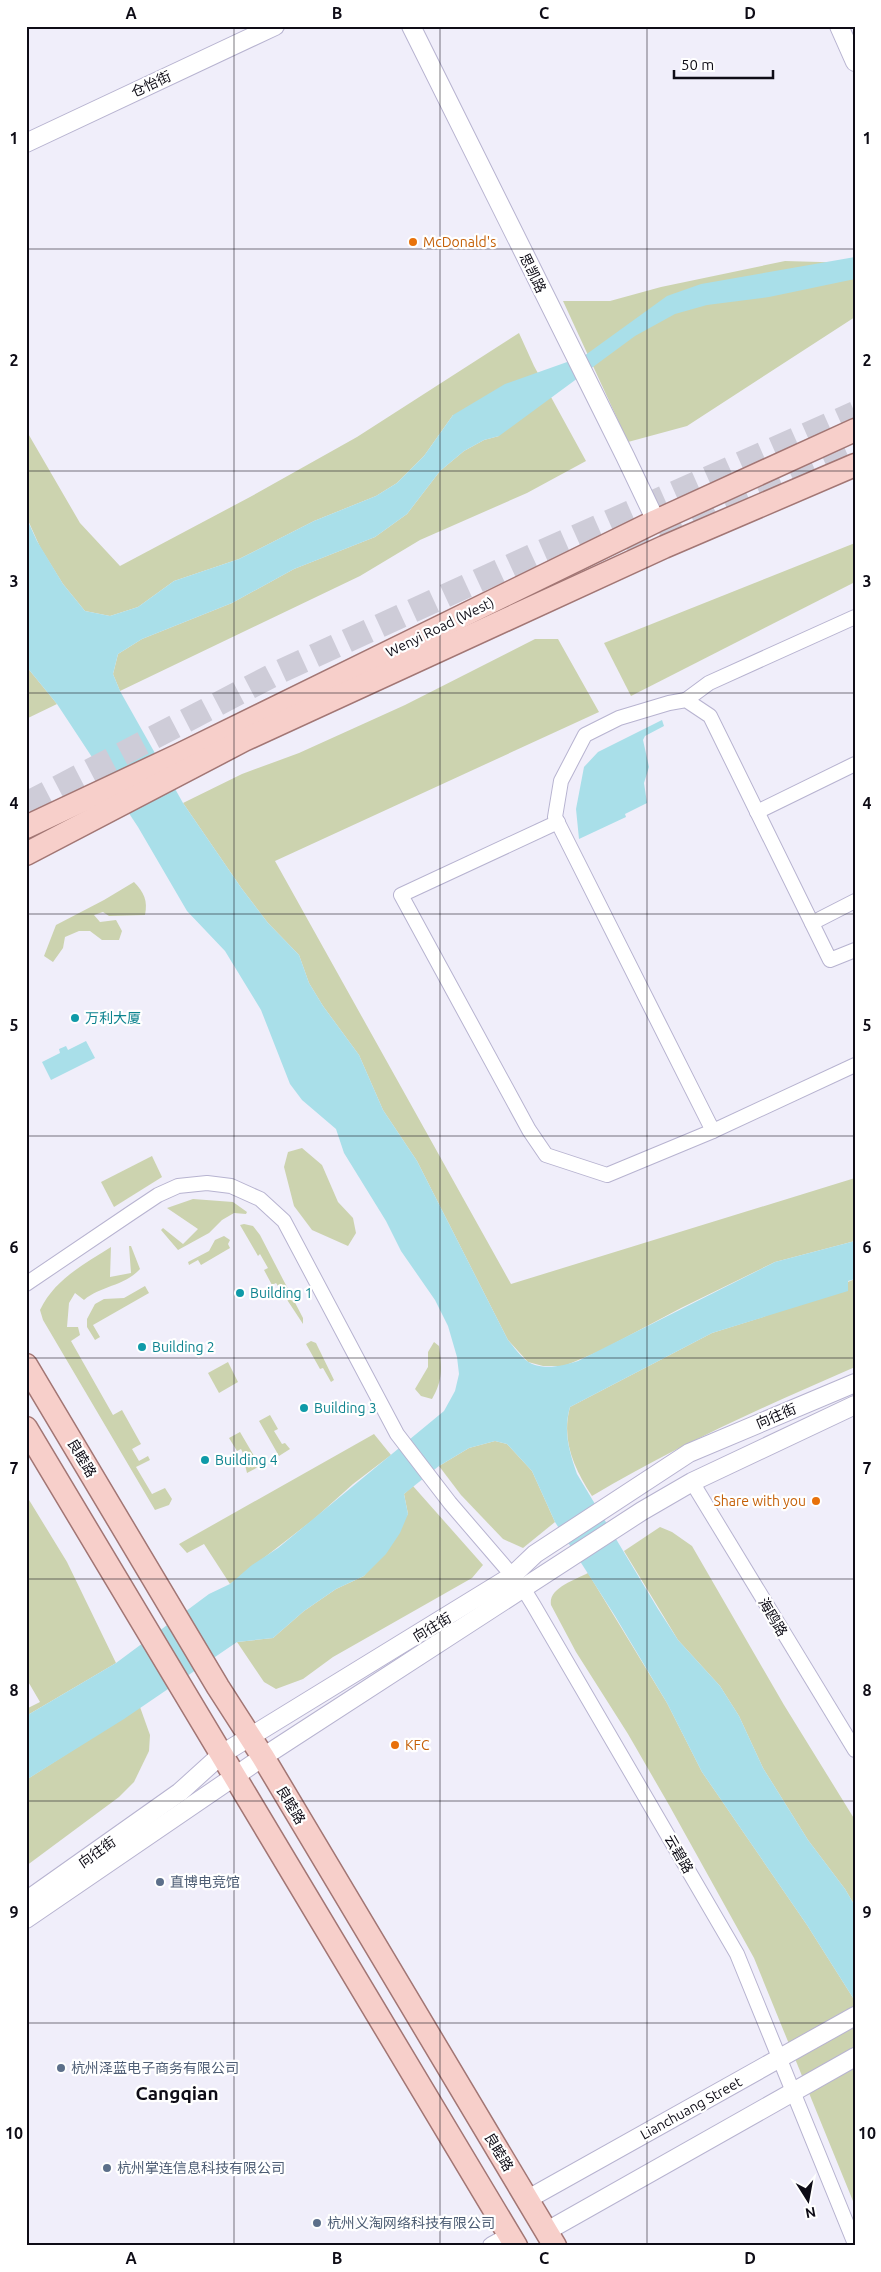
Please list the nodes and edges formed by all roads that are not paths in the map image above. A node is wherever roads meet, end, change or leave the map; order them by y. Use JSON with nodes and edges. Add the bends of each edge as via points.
{"nodes":[{"id":1,"x":276,"y":26,"type":"edge"},
{"id":2,"x":411,"y":26,"type":"edge"},
{"id":3,"x":839,"y":26,"type":"edge"},
{"id":4,"x":855,"y":62,"type":"edge"},
{"id":5,"x":26,"y":143,"type":"edge"},
{"id":6,"x":855,"y":430,"type":"edge"},
{"id":7,"x":855,"y":464,"type":"edge"},
{"id":8,"x":656,"y":521,"type":"junction"},
{"id":9,"x":855,"y":617,"type":"edge"},
{"id":10,"x":686,"y":700,"type":"junction"},
{"id":11,"x":186,"y":761,"type":"junction"},
{"id":12,"x":855,"y":764,"type":"edge"},
{"id":13,"x":100,"y":803,"type":"junction"},
{"id":14,"x":757,"y":812,"type":"junction"},
{"id":15,"x":558,"y":822,"type":"junction"},
{"id":16,"x":26,"y":827,"type":"edge"},
{"id":17,"x":26,"y":854,"type":"edge"},
{"id":18,"x":855,"y":901,"type":"edge"},
{"id":19,"x":812,"y":923,"type":"junction"},
{"id":20,"x":855,"y":950,"type":"edge"},
{"id":21,"x":855,"y":1065,"type":"edge"},
{"id":22,"x":713,"y":1131,"type":"junction"},
{"id":23,"x":26,"y":1284,"type":"edge"},
{"id":24,"x":26,"y":1365,"type":"edge"},
{"id":25,"x":855,"y":1382,"type":"edge"},
{"id":26,"x":855,"y":1405,"type":"edge"},
{"id":27,"x":26,"y":1428,"type":"edge"},
{"id":28,"x":692,"y":1482,"type":"junction"},
{"id":29,"x":518,"y":1582,"type":"junction"},
{"id":30,"x":250,"y":1738,"type":"junction"},
{"id":31,"x":855,"y":1750,"type":"edge"},
{"id":32,"x":222,"y":1754,"type":"junction"},
{"id":33,"x":263,"y":1757,"type":"junction"},
{"id":34,"x":235,"y":1775,"type":"junction"},
{"id":35,"x":26,"y":1901,"type":"edge"},
{"id":36,"x":26,"y":1919,"type":"edge"},
{"id":37,"x":849,"y":2019,"type":"edge"},
{"id":38,"x":855,"y":2057,"type":"edge"},
{"id":39,"x":779,"y":2058,"type":"junction"},
{"id":40,"x":793,"y":2092,"type":"junction"},
{"id":41,"x":528,"y":2199,"type":"junction"},
{"id":42,"x":551,"y":2238,"type":"edge"},
{"id":43,"x":506,"y":2242,"type":"edge"},
{"id":44,"x":855,"y":2244,"type":"edge"}],
"edges":[{"from":1,"to":5,"type":"street","name":"仓怡街"},
{"from":2,"to":8,"type":"street","name":"思凯路"},
{"from":3,"to":4,"type":"street"},
{"from":6,"to":8,"type":"main road","name":"Wenyi Road (West)"},
{"from":7,"to":11,"type":"main road","name":"Wenyi Road (West)","via":[[656,551],[244,740]]},
{"from":8,"to":11,"type":"main road","name":"Wenyi Road (West)"},
{"from":9,"to":10,"type":"street","via":[[709,683]]},
{"from":10,"to":14,"type":"street","via":[[710,716]]},
{"from":10,"to":15,"type":"street","via":[[619,718],[585,735],[562,781],[555,817]]},
{"from":11,"to":13,"type":"main road","name":"Wenyi Road (West)"},
{"from":12,"to":14,"type":"street"},
{"from":13,"to":16,"type":"main road","name":"Wenyi Road (West)"},
{"from":13,"to":17,"type":"main road","name":"Wenyi Road (West)"},
{"from":14,"to":19,"type":"street"},
{"from":15,"to":22,"type":"street"},
{"from":15,"to":22,"type":"street","via":[[401,895],[529,1130],[546,1155],[607,1175]]},
{"from":18,"to":19,"type":"street"},
{"from":19,"to":20,"type":"street","via":[[830,960]]},
{"from":21,"to":22,"type":"street"},
{"from":23,"to":29,"type":"street","name":"云碧路","via":[[178,1186],[207,1183],[231,1186],[260,1199],[284,1221],[397,1434]]},
{"from":24,"to":30,"type":"main road","name":"良睦路"},
{"from":25,"to":29,"type":"street","name":"向往街","via":[[689,1453],[535,1554]]},
{"from":26,"to":28,"type":"street","name":"向往街"},
{"from":27,"to":32,"type":"main road"},
{"from":28,"to":29,"type":"street","name":"向往街","via":[[545,1572]]},
{"from":28,"to":31,"type":"street","name":"海鸥路"},
{"from":29,"to":30,"type":"street","name":"向往街"},
{"from":29,"to":33,"type":"street","name":"向往街"},
{"from":29,"to":39,"type":"street","name":"云碧路","via":[[737,1954]]},
{"from":30,"to":32,"type":"street","name":"向往街"},
{"from":30,"to":33,"type":"main road","name":"良睦路"},
{"from":32,"to":34,"type":"main road"},
{"from":32,"to":35,"type":"street","name":"向往街","via":[[180,1792]]},
{"from":33,"to":34,"type":"street","name":"向往街"},
{"from":33,"to":41,"type":"main road","name":"良睦路"},
{"from":34,"to":36,"type":"street","name":"向往街"},
{"from":34,"to":43,"type":"main road"},
{"from":37,"to":39,"type":"street","name":"Lianchuang Street"},
{"from":38,"to":40,"type":"street"},
{"from":39,"to":40,"type":"street","name":"云碧路"},
{"from":39,"to":41,"type":"street","name":"Lianchuang Street"},
{"from":40,"to":42,"type":"street"},
{"from":40,"to":44,"type":"street","name":"云碧路"},
{"from":41,"to":42,"type":"main road","name":"良睦路"}]}
